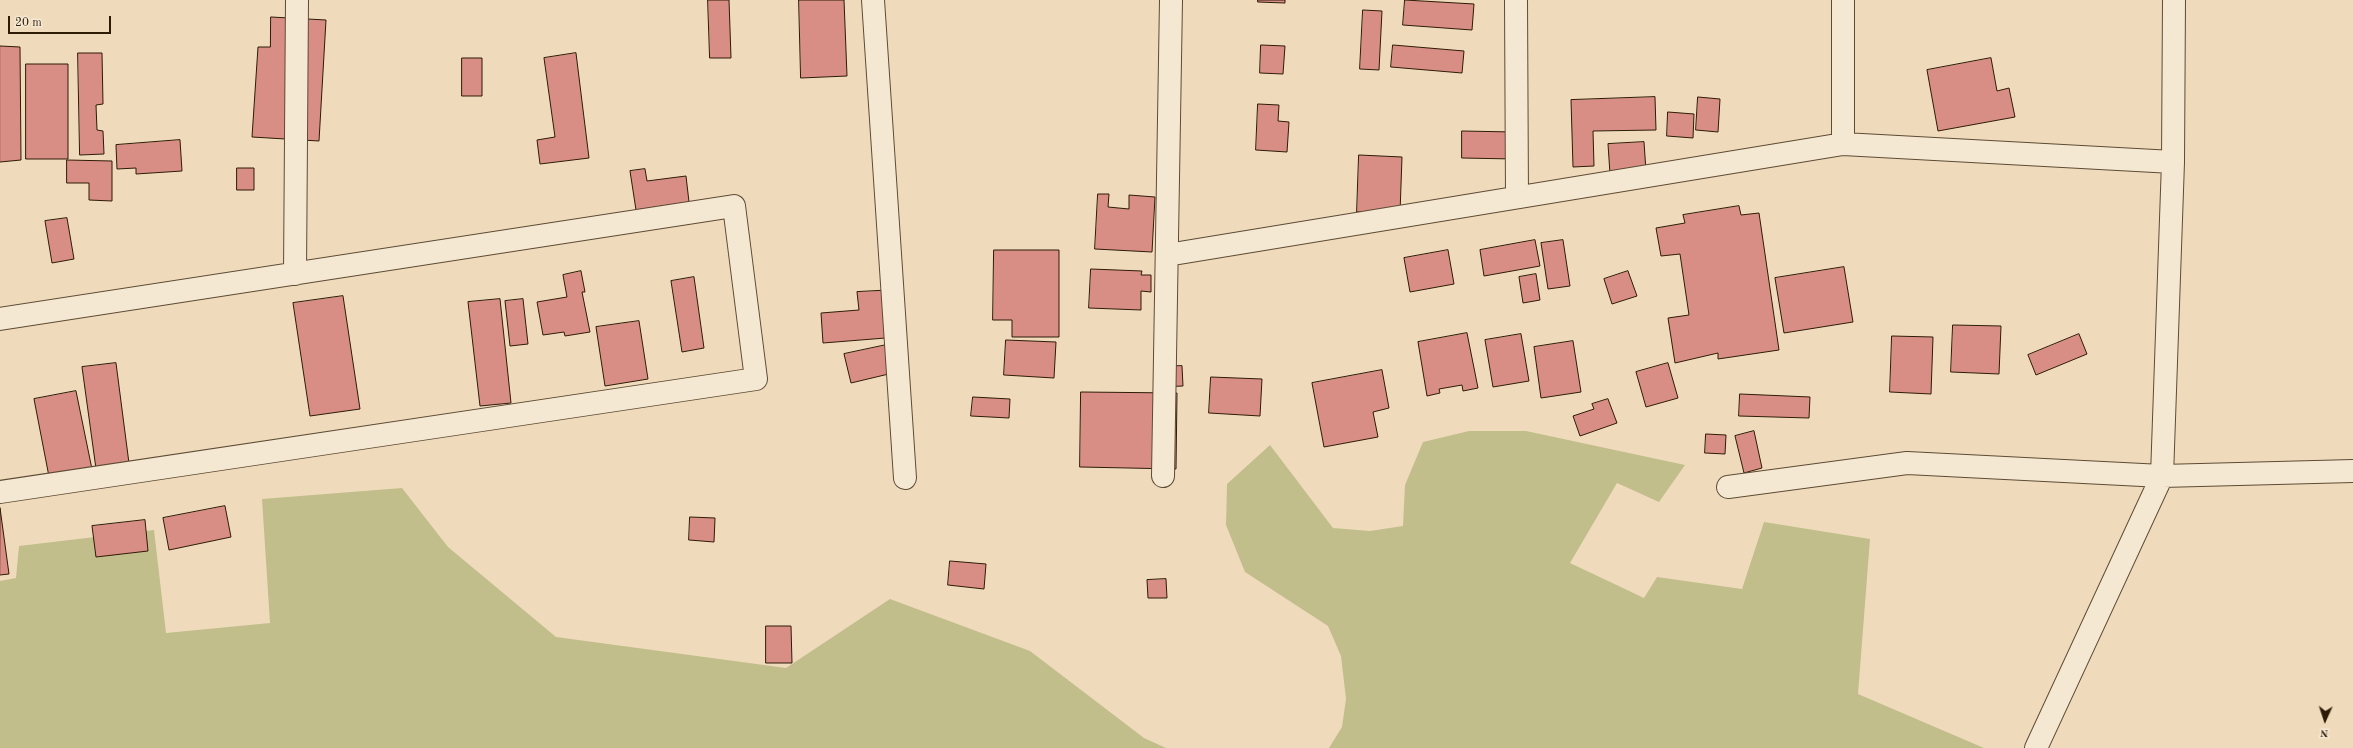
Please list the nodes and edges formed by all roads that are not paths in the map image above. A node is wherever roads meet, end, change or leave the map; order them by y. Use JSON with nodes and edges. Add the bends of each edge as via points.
{"nodes":[{"id":1,"x":297,"y":0,"type":"edge"},
{"id":2,"x":873,"y":0,"type":"edge"},
{"id":3,"x":1171,"y":0,"type":"edge"},
{"id":4,"x":1516,"y":0,"type":"edge"},
{"id":5,"x":1843,"y":0,"type":"edge"},
{"id":6,"x":2174,"y":0,"type":"edge"},
{"id":7,"x":1843,"y":144,"type":"junction"},
{"id":8,"x":2173,"y":162,"type":"junction"},
{"id":9,"x":1518,"y":197,"type":"junction"},
{"id":10,"x":1167,"y":255,"type":"junction"},
{"id":11,"x":295,"y":274,"type":"junction"},
{"id":12,"x":0,"y":319,"type":"edge"},
{"id":13,"x":2353,"y":471,"type":"edge"},
{"id":14,"x":1163,"y":476,"type":"dead end"},
{"id":15,"x":2162,"y":476,"type":"junction"},
{"id":16,"x":905,"y":478,"type":"dead end"},
{"id":17,"x":1728,"y":488,"type":"dead end"},
{"id":18,"x":0,"y":492,"type":"edge"},
{"id":19,"x":2036,"y":748,"type":"edge"}],
"edges":[{"from":1,"to":11,"type":"street"},
{"from":2,"to":16,"type":"street"},
{"from":3,"to":10,"type":"street"},
{"from":4,"to":9,"type":"street"},
{"from":5,"to":7,"type":"street"},
{"from":6,"to":8,"type":"street"},
{"from":7,"to":8,"type":"street"},
{"from":7,"to":9,"type":"street"},
{"from":8,"to":15,"type":"street"},
{"from":9,"to":10,"type":"street"},
{"from":10,"to":14,"type":"street"},
{"from":11,"to":12,"type":"street"},
{"from":11,"to":18,"type":"street","via":[[734,206],[756,379]]},
{"from":13,"to":15,"type":"street"},
{"from":15,"to":17,"type":"street","via":[[1907,463]]},
{"from":15,"to":19,"type":"street"}]}
